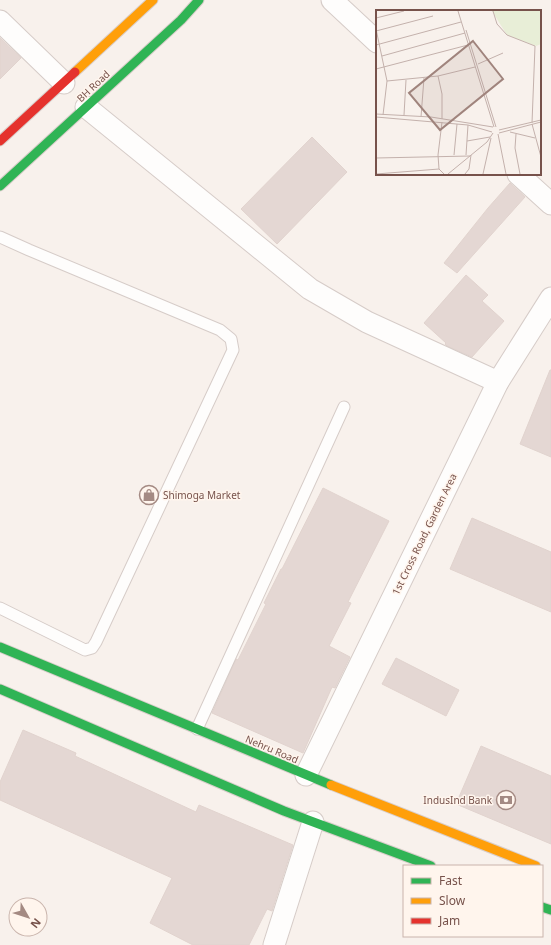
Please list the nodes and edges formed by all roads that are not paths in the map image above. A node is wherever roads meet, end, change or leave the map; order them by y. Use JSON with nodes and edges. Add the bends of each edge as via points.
{"nodes":[{"id":1,"x":153,"y":0,"type":"edge"},
{"id":2,"x":199,"y":0,"type":"edge"},
{"id":3,"x":332,"y":0,"type":"edge"},
{"id":4,"x":0,"y":21,"type":"edge"},
{"id":5,"x":376,"y":41,"type":"edge"},
{"id":6,"x":64,"y":83,"type":"junction"},
{"id":7,"x":86,"y":107,"type":"junction"},
{"id":8,"x":0,"y":141,"type":"edge"},
{"id":9,"x":519,"y":175,"type":"edge"},
{"id":10,"x":0,"y":186,"type":"edge"},
{"id":11,"x":551,"y":204,"type":"edge"},
{"id":12,"x":0,"y":237,"type":"edge"},
{"id":13,"x":551,"y":298,"type":"edge"},
{"id":14,"x":498,"y":382,"type":"junction"},
{"id":15,"x":344,"y":407,"type":"dead end"},
{"id":16,"x":0,"y":608,"type":"edge"},
{"id":17,"x":0,"y":647,"type":"edge"},
{"id":18,"x":0,"y":689,"type":"edge"},
{"id":19,"x":197,"y":729,"type":"junction"},
{"id":20,"x":306,"y":775,"type":"junction"},
{"id":21,"x":313,"y":822,"type":"junction"},
{"id":22,"x":428,"y":865,"type":"edge"},
{"id":23,"x":533,"y":865,"type":"edge"},
{"id":24,"x":274,"y":945,"type":"edge"}],
"edges":[{"from":1,"to":6,"type":"main road"},
{"from":2,"to":7,"type":"main road","name":"BH Road"},
{"from":3,"to":5,"type":"street"},
{"from":4,"to":6,"type":"street"},
{"from":6,"to":8,"type":"main road"},
{"from":7,"to":10,"type":"main road","name":"BH Road"},
{"from":7,"to":14,"type":"street","via":[[310,289],[367,322]]},
{"from":9,"to":11,"type":"street"},
{"from":12,"to":16,"type":"lane","via":[[220,330],[230,339],[233,350],[92,648],[85,650]]},
{"from":13,"to":14,"type":"street","name":"1st Cross Road, Garden Area"},
{"from":14,"to":20,"type":"street","name":"1st Cross Road, Garden Area"},
{"from":15,"to":19,"type":"lane"},
{"from":17,"to":19,"type":"main road","name":"Nehru Road"},
{"from":18,"to":21,"type":"main road"},
{"from":19,"to":20,"type":"main road","name":"Nehru Road"},
{"from":20,"to":23,"type":"main road","name":"Nehru Road"},
{"from":21,"to":22,"type":"main road"},
{"from":21,"to":24,"type":"street"}]}
